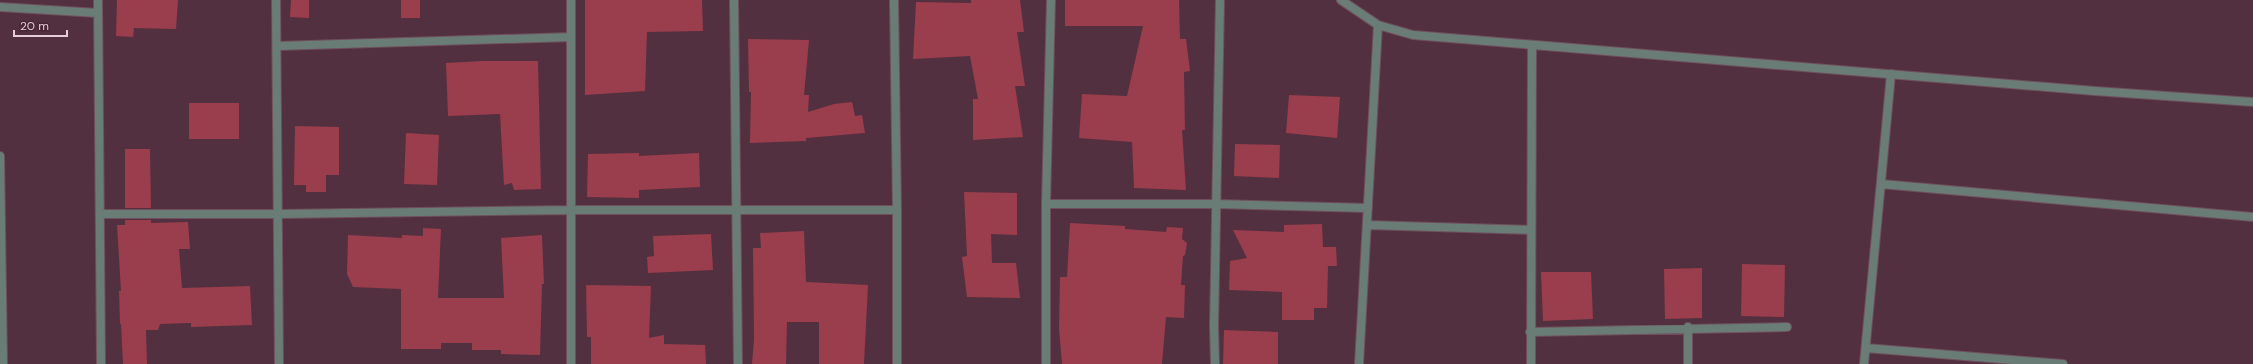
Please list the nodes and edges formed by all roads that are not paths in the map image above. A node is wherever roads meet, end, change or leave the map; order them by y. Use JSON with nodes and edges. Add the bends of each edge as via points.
{"nodes":[{"id":1,"x":98,"y":0,"type":"edge"},
{"id":2,"x":276,"y":0,"type":"edge"},
{"id":3,"x":571,"y":0,"type":"edge"},
{"id":4,"x":734,"y":0,"type":"edge"},
{"id":5,"x":894,"y":0,"type":"edge"},
{"id":6,"x":1051,"y":0,"type":"edge"},
{"id":7,"x":1220,"y":0,"type":"edge"},
{"id":8,"x":1341,"y":0,"type":"edge"},
{"id":9,"x":0,"y":7,"type":"edge"},
{"id":10,"x":98,"y":13,"type":"junction"},
{"id":11,"x":1378,"y":25,"type":"junction"},
{"id":12,"x":571,"y":36,"type":"junction"},
{"id":13,"x":1532,"y":45,"type":"junction"},
{"id":14,"x":277,"y":46,"type":"junction"},
{"id":15,"x":1891,"y":74,"type":"junction"},
{"id":16,"x":2253,"y":102,"type":"edge"},
{"id":17,"x":0,"y":156,"type":"edge"},
{"id":18,"x":1881,"y":184,"type":"junction"},
{"id":19,"x":1046,"y":204,"type":"junction"},
{"id":20,"x":1216,"y":204,"type":"junction"},
{"id":21,"x":1368,"y":208,"type":"junction"},
{"id":22,"x":572,"y":210,"type":"junction"},
{"id":23,"x":736,"y":210,"type":"junction"},
{"id":24,"x":897,"y":210,"type":"junction"},
{"id":25,"x":100,"y":214,"type":"junction"},
{"id":26,"x":279,"y":214,"type":"junction"},
{"id":27,"x":2253,"y":217,"type":"edge"},
{"id":28,"x":1367,"y":225,"type":"junction"},
{"id":29,"x":1531,"y":230,"type":"junction"},
{"id":30,"x":1787,"y":326,"type":"dead end"},
{"id":31,"x":1688,"y":327,"type":"junction"},
{"id":32,"x":1530,"y":332,"type":"junction"},
{"id":33,"x":1866,"y":348,"type":"junction"},
{"id":34,"x":3,"y":364,"type":"edge"},
{"id":35,"x":101,"y":364,"type":"edge"},
{"id":36,"x":278,"y":364,"type":"edge"},
{"id":37,"x":571,"y":364,"type":"edge"},
{"id":38,"x":738,"y":364,"type":"edge"},
{"id":39,"x":897,"y":364,"type":"edge"},
{"id":40,"x":1046,"y":364,"type":"edge"},
{"id":41,"x":1215,"y":364,"type":"edge"},
{"id":42,"x":1359,"y":364,"type":"edge"},
{"id":43,"x":1531,"y":364,"type":"edge"},
{"id":44,"x":1688,"y":364,"type":"edge"},
{"id":45,"x":1864,"y":364,"type":"edge"},
{"id":46,"x":2063,"y":364,"type":"edge"}],
"edges":[{"from":1,"to":10,"type":"street"},
{"from":2,"to":14,"type":"street"},
{"from":3,"to":12,"type":"street"},
{"from":4,"to":23,"type":"street"},
{"from":5,"to":24,"type":"street"},
{"from":6,"to":19,"type":"street"},
{"from":7,"to":20,"type":"street"},
{"from":8,"to":11,"type":"street"},
{"from":9,"to":10,"type":"street"},
{"from":10,"to":25,"type":"street"},
{"from":11,"to":13,"type":"street","via":[[1414,35]]},
{"from":11,"to":21,"type":"street"},
{"from":12,"to":14,"type":"street"},
{"from":12,"to":22,"type":"street"},
{"from":13,"to":15,"type":"street"},
{"from":13,"to":29,"type":"street"},
{"from":14,"to":26,"type":"street"},
{"from":15,"to":16,"type":"street"},
{"from":15,"to":18,"type":"street"},
{"from":17,"to":34,"type":"street"},
{"from":18,"to":27,"type":"street"},
{"from":18,"to":33,"type":"street"},
{"from":19,"to":20,"type":"street"},
{"from":19,"to":40,"type":"street"},
{"from":20,"to":21,"type":"street"},
{"from":20,"to":41,"type":"street"},
{"from":21,"to":28,"type":"street"},
{"from":22,"to":23,"type":"street"},
{"from":22,"to":26,"type":"street"},
{"from":22,"to":37,"type":"street"},
{"from":23,"to":24,"type":"street"},
{"from":23,"to":38,"type":"street"},
{"from":24,"to":39,"type":"street"},
{"from":25,"to":26,"type":"street"},
{"from":25,"to":35,"type":"street"},
{"from":26,"to":36,"type":"street"},
{"from":28,"to":29,"type":"street"},
{"from":28,"to":42,"type":"street"},
{"from":29,"to":32,"type":"street"},
{"from":30,"to":31,"type":"street"},
{"from":31,"to":32,"type":"street"},
{"from":31,"to":44,"type":"street"},
{"from":32,"to":43,"type":"street"},
{"from":33,"to":45,"type":"street"},
{"from":33,"to":46,"type":"street"}]}
